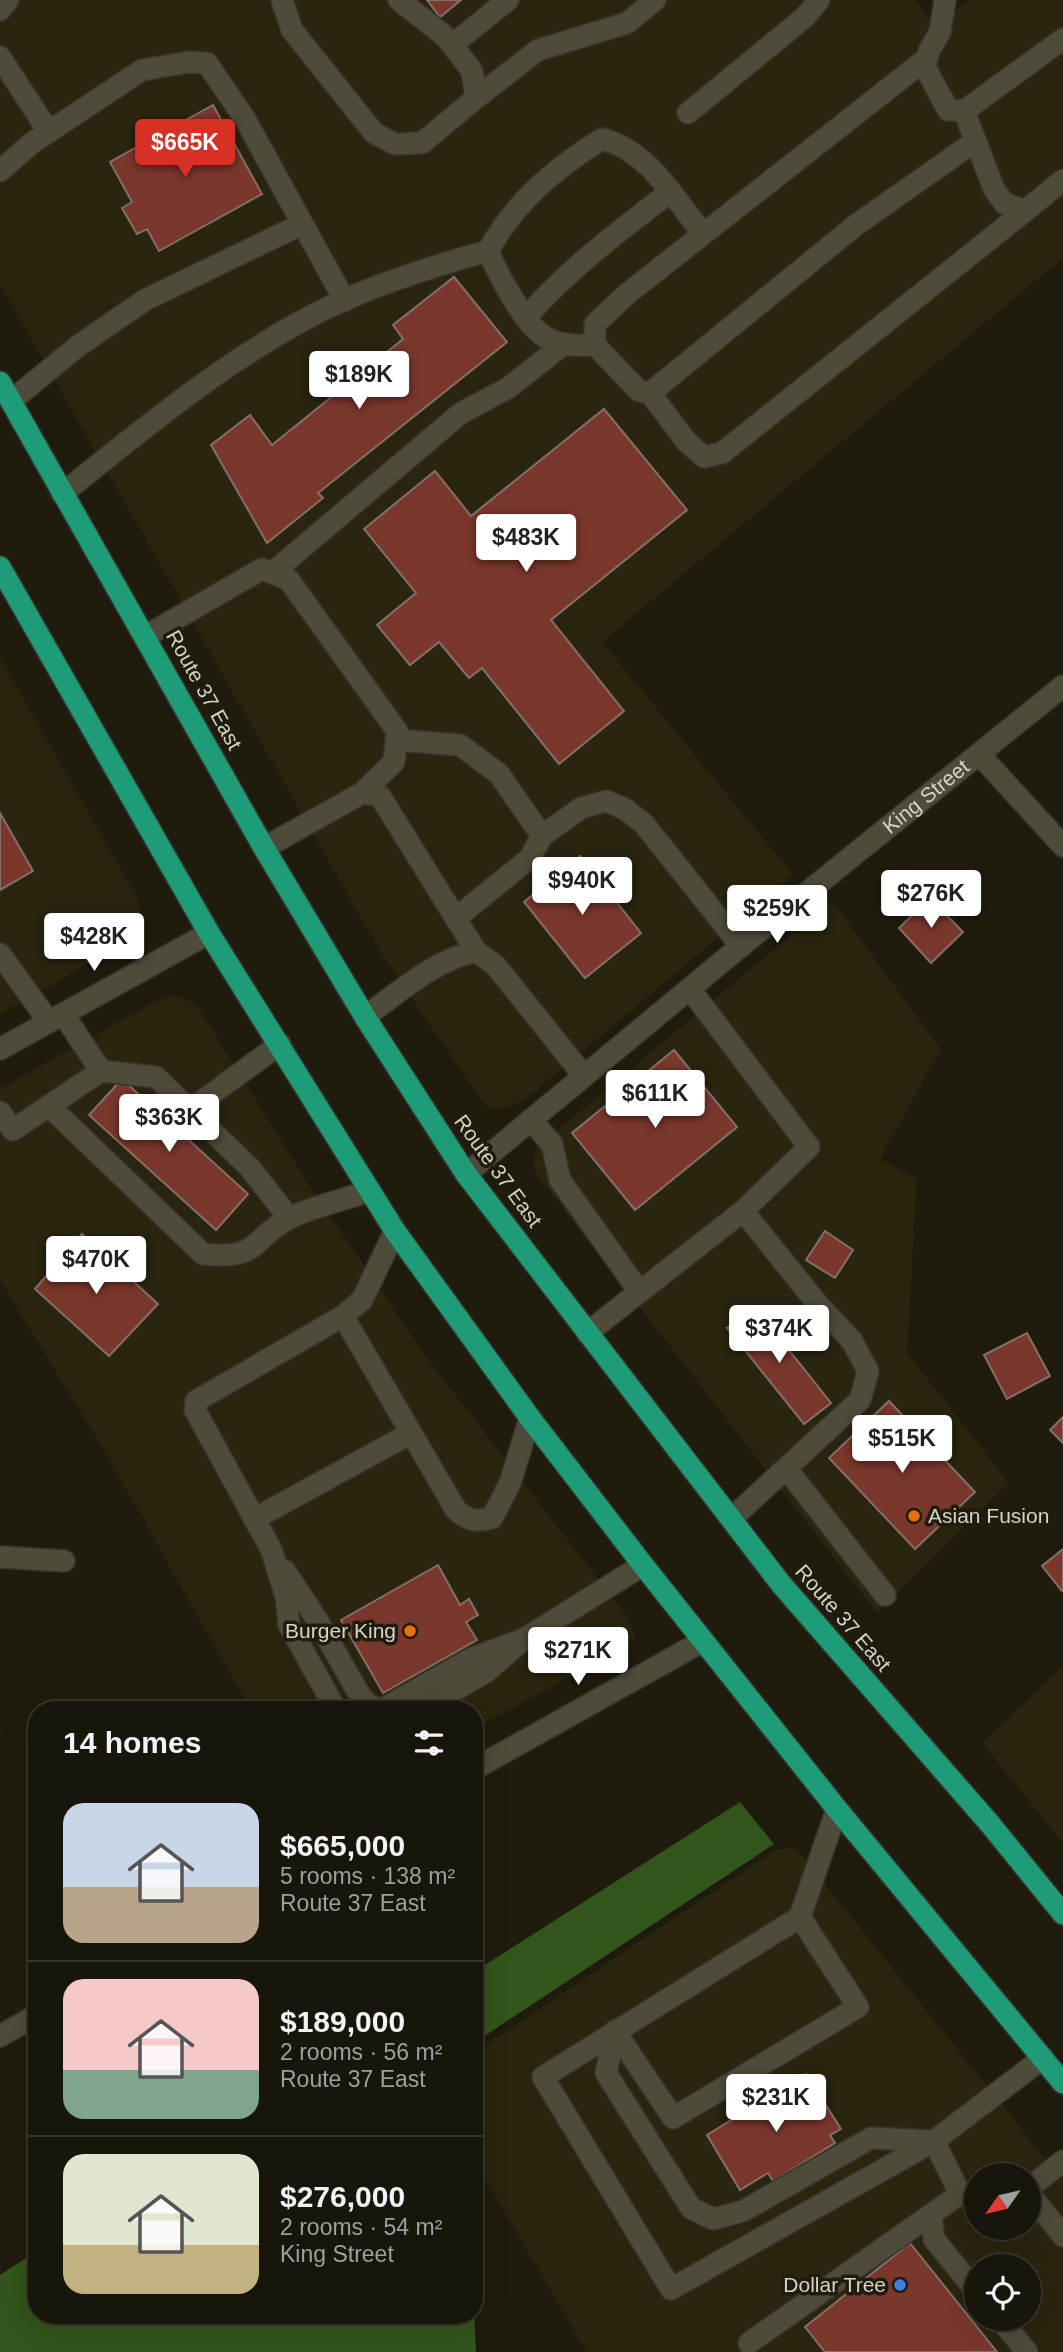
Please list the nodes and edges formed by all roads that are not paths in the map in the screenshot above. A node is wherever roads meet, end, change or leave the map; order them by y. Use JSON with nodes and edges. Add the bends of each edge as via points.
{"nodes":[{"id":1,"x":8,"y":0,"type":"edge"},
{"id":2,"x":282,"y":0,"type":"edge"},
{"id":3,"x":399,"y":0,"type":"edge"},
{"id":4,"x":508,"y":0,"type":"edge"},
{"id":5,"x":655,"y":0,"type":"edge"},
{"id":6,"x":819,"y":0,"type":"edge"},
{"id":7,"x":945,"y":0,"type":"edge"},
{"id":8,"x":0,"y":10,"type":"edge"},
{"id":9,"x":1063,"y":39,"type":"edge"},
{"id":10,"x":452,"y":45,"type":"junction"},
{"id":11,"x":0,"y":57,"type":"edge"},
{"id":12,"x":926,"y":59,"type":"junction"},
{"id":13,"x":476,"y":98,"type":"junction"},
{"id":14,"x":964,"y":111,"type":"junction"},
{"id":15,"x":688,"y":113,"type":"dead end"},
{"id":16,"x":49,"y":132,"type":"junction"},
{"id":17,"x":974,"y":142,"type":"junction"},
{"id":18,"x":0,"y":171,"type":"edge"},
{"id":19,"x":1063,"y":180,"type":"edge"},
{"id":20,"x":670,"y":192,"type":"junction"},
{"id":21,"x":1024,"y":211,"type":"junction"},
{"id":22,"x":302,"y":224,"type":"junction"},
{"id":23,"x":703,"y":234,"type":"junction"},
{"id":24,"x":488,"y":251,"type":"junction"},
{"id":25,"x":345,"y":300,"type":"junction"},
{"id":26,"x":527,"y":316,"type":"junction"},
{"id":27,"x":564,"y":344,"type":"junction"},
{"id":28,"x":595,"y":345,"type":"junction"},
{"id":29,"x":0,"y":383,"type":"edge"},
{"id":30,"x":650,"y":393,"type":"junction"},
{"id":31,"x":10,"y":401,"type":"junction"},
{"id":32,"x":62,"y":494,"type":"junction"},
{"id":33,"x":0,"y":567,"type":"edge"},
{"id":34,"x":272,"y":573,"type":"junction"},
{"id":35,"x":146,"y":636,"type":"junction"},
{"id":36,"x":1063,"y":686,"type":"edge"},
{"id":37,"x":396,"y":740,"type":"junction"},
{"id":38,"x":979,"y":754,"type":"junction"},
{"id":39,"x":362,"y":793,"type":"junction"},
{"id":40,"x":542,"y":836,"type":"junction"},
{"id":41,"x":1063,"y":846,"type":"edge"},
{"id":42,"x":264,"y":848,"type":"junction"},
{"id":43,"x":456,"y":918,"type":"junction"},
{"id":44,"x":209,"y":933,"type":"junction"},
{"id":45,"x":741,"y":946,"type":"junction"},
{"id":46,"x":476,"y":951,"type":"junction"},
{"id":47,"x":0,"y":954,"type":"edge"},
{"id":48,"x":690,"y":989,"type":"junction"},
{"id":49,"x":365,"y":1017,"type":"junction"},
{"id":50,"x":56,"y":1018,"type":"junction"},
{"id":51,"x":280,"y":1044,"type":"junction"},
{"id":52,"x":0,"y":1049,"type":"edge"},
{"id":53,"x":101,"y":1071,"type":"junction"},
{"id":54,"x":584,"y":1076,"type":"junction"},
{"id":55,"x":49,"y":1106,"type":"junction"},
{"id":56,"x":190,"y":1110,"type":"junction"},
{"id":57,"x":0,"y":1112,"type":"edge"},
{"id":58,"x":531,"y":1120,"type":"junction"},
{"id":59,"x":466,"y":1174,"type":"junction"},
{"id":60,"x":369,"y":1191,"type":"junction"},
{"id":61,"x":743,"y":1210,"type":"junction"},
{"id":62,"x":289,"y":1218,"type":"junction"},
{"id":63,"x":395,"y":1231,"type":"junction"},
{"id":64,"x":639,"y":1292,"type":"junction"},
{"id":65,"x":343,"y":1316,"type":"junction"},
{"id":66,"x":587,"y":1333,"type":"junction"},
{"id":67,"x":530,"y":1418,"type":"junction"},
{"id":68,"x":411,"y":1433,"type":"junction"},
{"id":69,"x":786,"y":1468,"type":"junction"},
{"id":70,"x":254,"y":1519,"type":"junction"},
{"id":71,"x":731,"y":1519,"type":"junction"},
{"id":72,"x":271,"y":1549,"type":"junction"},
{"id":73,"x":0,"y":1557,"type":"edge"},
{"id":74,"x":64,"y":1561,"type":"dead end"},
{"id":75,"x":643,"y":1565,"type":"junction"},
{"id":76,"x":886,"y":1595,"type":"dead end"},
{"id":77,"x":524,"y":1639,"type":"junction"},
{"id":78,"x":702,"y":1641,"type":"junction"},
{"id":79,"x":331,"y":1701,"type":"edge"},
{"id":80,"x":365,"y":1701,"type":"edge"},
{"id":81,"x":397,"y":1701,"type":"edge"},
{"id":82,"x":436,"y":1701,"type":"edge"},
{"id":83,"x":483,"y":1764,"type":"edge"},
{"id":84,"x":837,"y":1809,"type":"junction"},
{"id":85,"x":1063,"y":1914,"type":"edge"},
{"id":86,"x":800,"y":1917,"type":"junction"},
{"id":87,"x":28,"y":2020,"type":"edge"},
{"id":88,"x":614,"y":2031,"type":"junction"},
{"id":89,"x":0,"y":2036,"type":"edge"},
{"id":90,"x":1043,"y":2058,"type":"junction"},
{"id":91,"x":1063,"y":2083,"type":"edge"},
{"id":92,"x":934,"y":2141,"type":"junction"},
{"id":93,"x":1063,"y":2161,"type":"edge"},
{"id":94,"x":1041,"y":2180,"type":"edge"},
{"id":95,"x":964,"y":2187,"type":"edge"},
{"id":96,"x":964,"y":2195,"type":"edge"},
{"id":97,"x":1041,"y":2206,"type":"edge"},
{"id":98,"x":930,"y":2215,"type":"junction"},
{"id":99,"x":1063,"y":2236,"type":"edge"},
{"id":100,"x":964,"y":2276,"type":"edge"},
{"id":101,"x":1010,"y":2331,"type":"edge"},
{"id":102,"x":747,"y":2349,"type":"edge"},
{"id":103,"x":1027,"y":2352,"type":"edge"}],
"edges":[{"from":1,"to":8,"type":"street"},
{"from":2,"to":13,"type":"street","via":[[292,30],[374,133],[395,144],[422,143]]},
{"from":3,"to":10,"type":"street"},
{"from":4,"to":10,"type":"street"},
{"from":5,"to":13,"type":"street","via":[[627,23],[538,50]]},
{"from":6,"to":15,"type":"street","via":[[805,17]]},
{"from":7,"to":12,"type":"street","via":[[940,33]]},
{"from":9,"to":14,"type":"street"},
{"from":10,"to":13,"type":"street","via":[[472,71]]},
{"from":11,"to":16,"type":"street"},
{"from":12,"to":14,"type":"street","via":[[925,67],[948,110]]},
{"from":12,"to":23,"type":"street"},
{"from":14,"to":17,"type":"street"},
{"from":16,"to":18,"type":"street"},
{"from":16,"to":22,"type":"street","via":[[142,70],[207,63],[245,119]]},
{"from":17,"to":21,"type":"street","via":[[1004,203]]},
{"from":17,"to":30,"type":"street","via":[[856,225]]},
{"from":19,"to":21,"type":"street"},
{"from":20,"to":23,"type":"street"},
{"from":20,"to":24,"type":"street","via":[[643,160],[620,143],[602,139],[536,188],[500,229]]},
{"from":20,"to":26,"type":"street","via":[[588,255]]},
{"from":21,"to":30,"type":"street","via":[[722,453],[704,457]]},
{"from":22,"to":25,"type":"street"},
{"from":22,"to":31,"type":"street","via":[[145,300]]},
{"from":23,"to":28,"type":"street","via":[[595,324]]},
{"from":24,"to":25,"type":"street"},
{"from":24,"to":26,"type":"street"},
{"from":25,"to":32,"type":"street","via":[[251,352]]},
{"from":26,"to":27,"type":"street","via":[[542,335]]},
{"from":27,"to":28,"type":"street"},
{"from":27,"to":34,"type":"street","via":[[508,388],[461,413]]},
{"from":28,"to":30,"type":"street","via":[[639,391]]},
{"from":29,"to":31,"type":"highway","name":"Route 37 East"},
{"from":31,"to":32,"type":"highway","name":"Route 37 East"},
{"from":32,"to":35,"type":"highway","name":"Route 37 East"},
{"from":33,"to":44,"type":"highway"},
{"from":34,"to":35,"type":"street","via":[[262,569]]},
{"from":34,"to":37,"type":"street","via":[[289,580],[397,731]]},
{"from":35,"to":42,"type":"highway","name":"Route 37 East"},
{"from":36,"to":38,"type":"street","name":"King Street"},
{"from":37,"to":39,"type":"street","via":[[394,762]]},
{"from":37,"to":40,"type":"street","via":[[460,745],[499,774]]},
{"from":38,"to":41,"type":"street"},
{"from":38,"to":45,"type":"street","name":"King Street"},
{"from":39,"to":42,"type":"street"},
{"from":39,"to":43,"type":"street","via":[[380,796]]},
{"from":40,"to":43,"type":"street","via":[[530,858]]},
{"from":40,"to":45,"type":"street","via":[[581,808],[606,801],[625,809],[644,824]]},
{"from":42,"to":49,"type":"highway","name":"Route 37 East"},
{"from":43,"to":46,"type":"street"},
{"from":44,"to":50,"type":"street"},
{"from":44,"to":51,"type":"highway"},
{"from":45,"to":48,"type":"street","name":"King Street"},
{"from":46,"to":49,"type":"street","via":[[453,956],[425,972]]},
{"from":46,"to":54,"type":"street","via":[[496,966]]},
{"from":47,"to":50,"type":"street"},
{"from":48,"to":54,"type":"street","name":"King Street"},
{"from":48,"to":61,"type":"street","via":[[808,1147]]},
{"from":49,"to":59,"type":"highway","name":"Route 37 East"},
{"from":50,"to":52,"type":"street"},
{"from":50,"to":53,"type":"street"},
{"from":51,"to":56,"type":"street"},
{"from":51,"to":60,"type":"highway"},
{"from":53,"to":55,"type":"street"},
{"from":53,"to":56,"type":"street","via":[[156,1077]]},
{"from":54,"to":58,"type":"street","name":"King Street"},
{"from":55,"to":57,"type":"street","via":[[13,1130]]},
{"from":55,"to":62,"type":"street","via":[[204,1254],[229,1257],[247,1252]]},
{"from":56,"to":62,"type":"street","via":[[250,1168]]},
{"from":58,"to":59,"type":"street","name":"King Street"},
{"from":58,"to":64,"type":"street","via":[[552,1144],[560,1180]]},
{"from":59,"to":66,"type":"highway","name":"Route 37 East"},
{"from":60,"to":62,"type":"street"},
{"from":60,"to":63,"type":"highway"},
{"from":61,"to":64,"type":"street"},
{"from":61,"to":69,"type":"street","via":[[852,1340],[868,1371],[860,1400]]},
{"from":63,"to":65,"type":"street","via":[[362,1300]]},
{"from":63,"to":67,"type":"highway"},
{"from":64,"to":66,"type":"street"},
{"from":65,"to":68,"type":"street"},
{"from":65,"to":70,"type":"street","via":[[196,1401],[195,1410]]},
{"from":66,"to":71,"type":"highway","name":"Route 37 East"},
{"from":67,"to":68,"type":"street","via":[[510,1483],[492,1518],[479,1521],[468,1520],[456,1510]]},
{"from":67,"to":75,"type":"highway"},
{"from":68,"to":70,"type":"street"},
{"from":69,"to":71,"type":"street"},
{"from":69,"to":76,"type":"street"},
{"from":70,"to":72,"type":"street"},
{"from":71,"to":85,"type":"highway","name":"Route 37 East","via":[[781,1584]]},
{"from":72,"to":79,"type":"street","via":[[286,1596],[289,1625]]},
{"from":72,"to":80,"type":"street"},
{"from":73,"to":74,"type":"street"},
{"from":75,"to":77,"type":"street"},
{"from":75,"to":78,"type":"highway"},
{"from":77,"to":81,"type":"street","via":[[470,1659]]},
{"from":77,"to":82,"type":"street","via":[[486,1672]]},
{"from":78,"to":83,"type":"street"},
{"from":78,"to":84,"type":"highway"},
{"from":84,"to":86,"type":"street"},
{"from":84,"to":90,"type":"highway"},
{"from":86,"to":88,"type":"street"},
{"from":86,"to":88,"type":"street","via":[[858,2007],[673,2118]]},
{"from":87,"to":89,"type":"street"},
{"from":88,"to":92,"type":"street","via":[[606,2073],[691,2208],[713,2219],[743,2211],[871,2138]]},
{"from":88,"to":92,"type":"street","via":[[543,2077],[671,2290]]},
{"from":90,"to":91,"type":"highway"},
{"from":90,"to":92,"type":"street"},
{"from":92,"to":95,"type":"street"},
{"from":93,"to":94,"type":"street"},
{"from":96,"to":98,"type":"street"},
{"from":97,"to":99,"type":"street"},
{"from":98,"to":100,"type":"street","via":[[934,2239]]},
{"from":98,"to":102,"type":"street"},
{"from":101,"to":103,"type":"street"}]}
